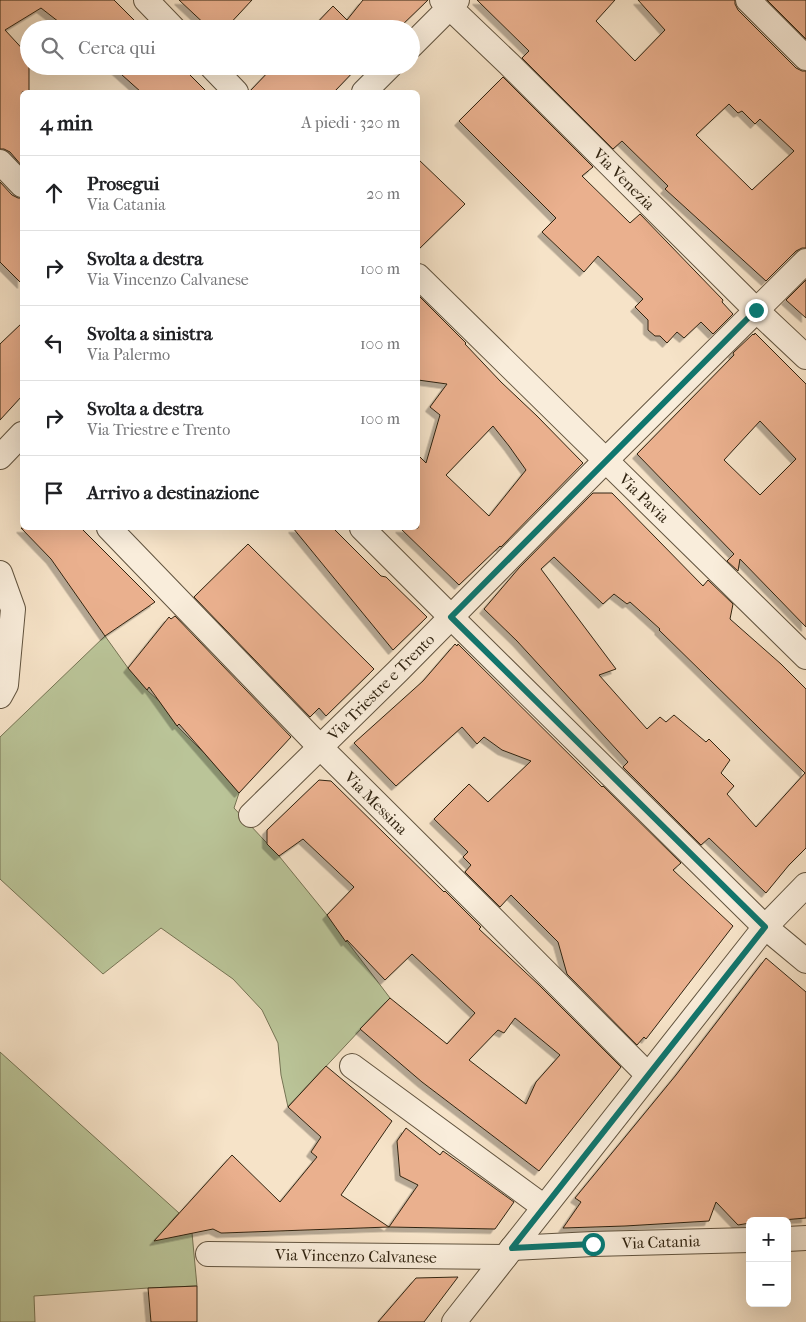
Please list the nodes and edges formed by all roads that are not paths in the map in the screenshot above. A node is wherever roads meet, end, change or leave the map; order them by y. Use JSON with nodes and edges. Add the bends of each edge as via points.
{"nodes":[{"id":1,"x":146,"y":0,"type":"edge"},
{"id":2,"x":748,"y":0,"type":"edge"},
{"id":3,"x":450,"y":3,"type":"edge"},
{"id":4,"x":165,"y":20,"type":"edge"},
{"id":5,"x":420,"y":36,"type":"edge"},
{"id":6,"x":806,"y":58,"type":"edge"},
{"id":7,"x":220,"y":75,"type":"edge"},
{"id":8,"x":381,"y":75,"type":"edge"},
{"id":9,"x":234,"y":90,"type":"edge"},
{"id":10,"x":366,"y":90,"type":"edge"},
{"id":11,"x":0,"y":162,"type":"edge"},
{"id":12,"x":20,"y":183,"type":"edge"},
{"id":13,"x":806,"y":261,"type":"edge"},
{"id":14,"x":420,"y":278,"type":"edge"},
{"id":15,"x":756,"y":310,"type":"junction"},
{"id":16,"x":806,"y":357,"type":"edge"},
{"id":17,"x":20,"y":438,"type":"edge"},
{"id":18,"x":0,"y":457,"type":"edge"},
{"id":19,"x":605,"y":461,"type":"junction"},
{"id":20,"x":111,"y":530,"type":"edge"},
{"id":21,"x":364,"y":530,"type":"edge"},
{"id":22,"x":0,"y":573,"type":"edge"},
{"id":23,"x":451,"y":617,"type":"junction"},
{"id":24,"x":806,"y":657,"type":"edge"},
{"id":25,"x":0,"y":696,"type":"edge"},
{"id":26,"x":320,"y":747,"type":"junction"},
{"id":27,"x":251,"y":815,"type":"dead end"},
{"id":28,"x":806,"y":885,"type":"edge"},
{"id":29,"x":765,"y":927,"type":"junction"},
{"id":30,"x":806,"y":961,"type":"edge"},
{"id":31,"x":352,"y":1066,"type":"dead end"},
{"id":32,"x":648,"y":1075,"type":"junction"},
{"id":33,"x":544,"y":1207,"type":"junction"},
{"id":34,"x":806,"y":1238,"type":"edge"},
{"id":35,"x":791,"y":1239,"type":"edge"},
{"id":36,"x":746,"y":1240,"type":"edge"},
{"id":37,"x":508,"y":1252,"type":"junction"},
{"id":38,"x":208,"y":1254,"type":"dead end"},
{"id":39,"x":454,"y":1322,"type":"edge"}],
"edges":[{"from":1,"to":4,"type":"street"},
{"from":2,"to":6,"type":"street"},
{"from":3,"to":5,"type":"street"},
{"from":3,"to":15,"type":"street","name":"Via Venezia"},
{"from":7,"to":9,"type":"street"},
{"from":8,"to":10,"type":"street"},
{"from":11,"to":12,"type":"street"},
{"from":13,"to":15,"type":"street","name":"Via Triestre e Trento"},
{"from":14,"to":19,"type":"street","name":"Via Pavia"},
{"from":15,"to":16,"type":"street","name":"Via Venezia"},
{"from":15,"to":19,"type":"street","name":"Via Triestre e Trento"},
{"from":17,"to":18,"type":"street"},
{"from":19,"to":23,"type":"street","name":"Via Triestre e Trento"},
{"from":19,"to":24,"type":"street","name":"Via Pavia"},
{"from":20,"to":26,"type":"street","name":"Via Messina"},
{"from":21,"to":23,"type":"street"},
{"from":22,"to":25,"type":"street","via":[[12,609],[6,685]]},
{"from":23,"to":26,"type":"street","name":"Via Triestre e Trento"},
{"from":23,"to":29,"type":"street"},
{"from":26,"to":27,"type":"street","name":"Via Triestre e Trento"},
{"from":26,"to":32,"type":"street","name":"Via Messina"},
{"from":28,"to":29,"type":"street"},
{"from":29,"to":30,"type":"street"},
{"from":29,"to":32,"type":"street"},
{"from":31,"to":33,"type":"street"},
{"from":32,"to":33,"type":"street"},
{"from":33,"to":37,"type":"street"},
{"from":34,"to":35,"type":"street"},
{"from":36,"to":37,"type":"street","name":"Via Catania","via":[[593,1244]]},
{"from":37,"to":38,"type":"street","name":"Via Vincenzo Calvanese"},
{"from":37,"to":39,"type":"street"}]}
